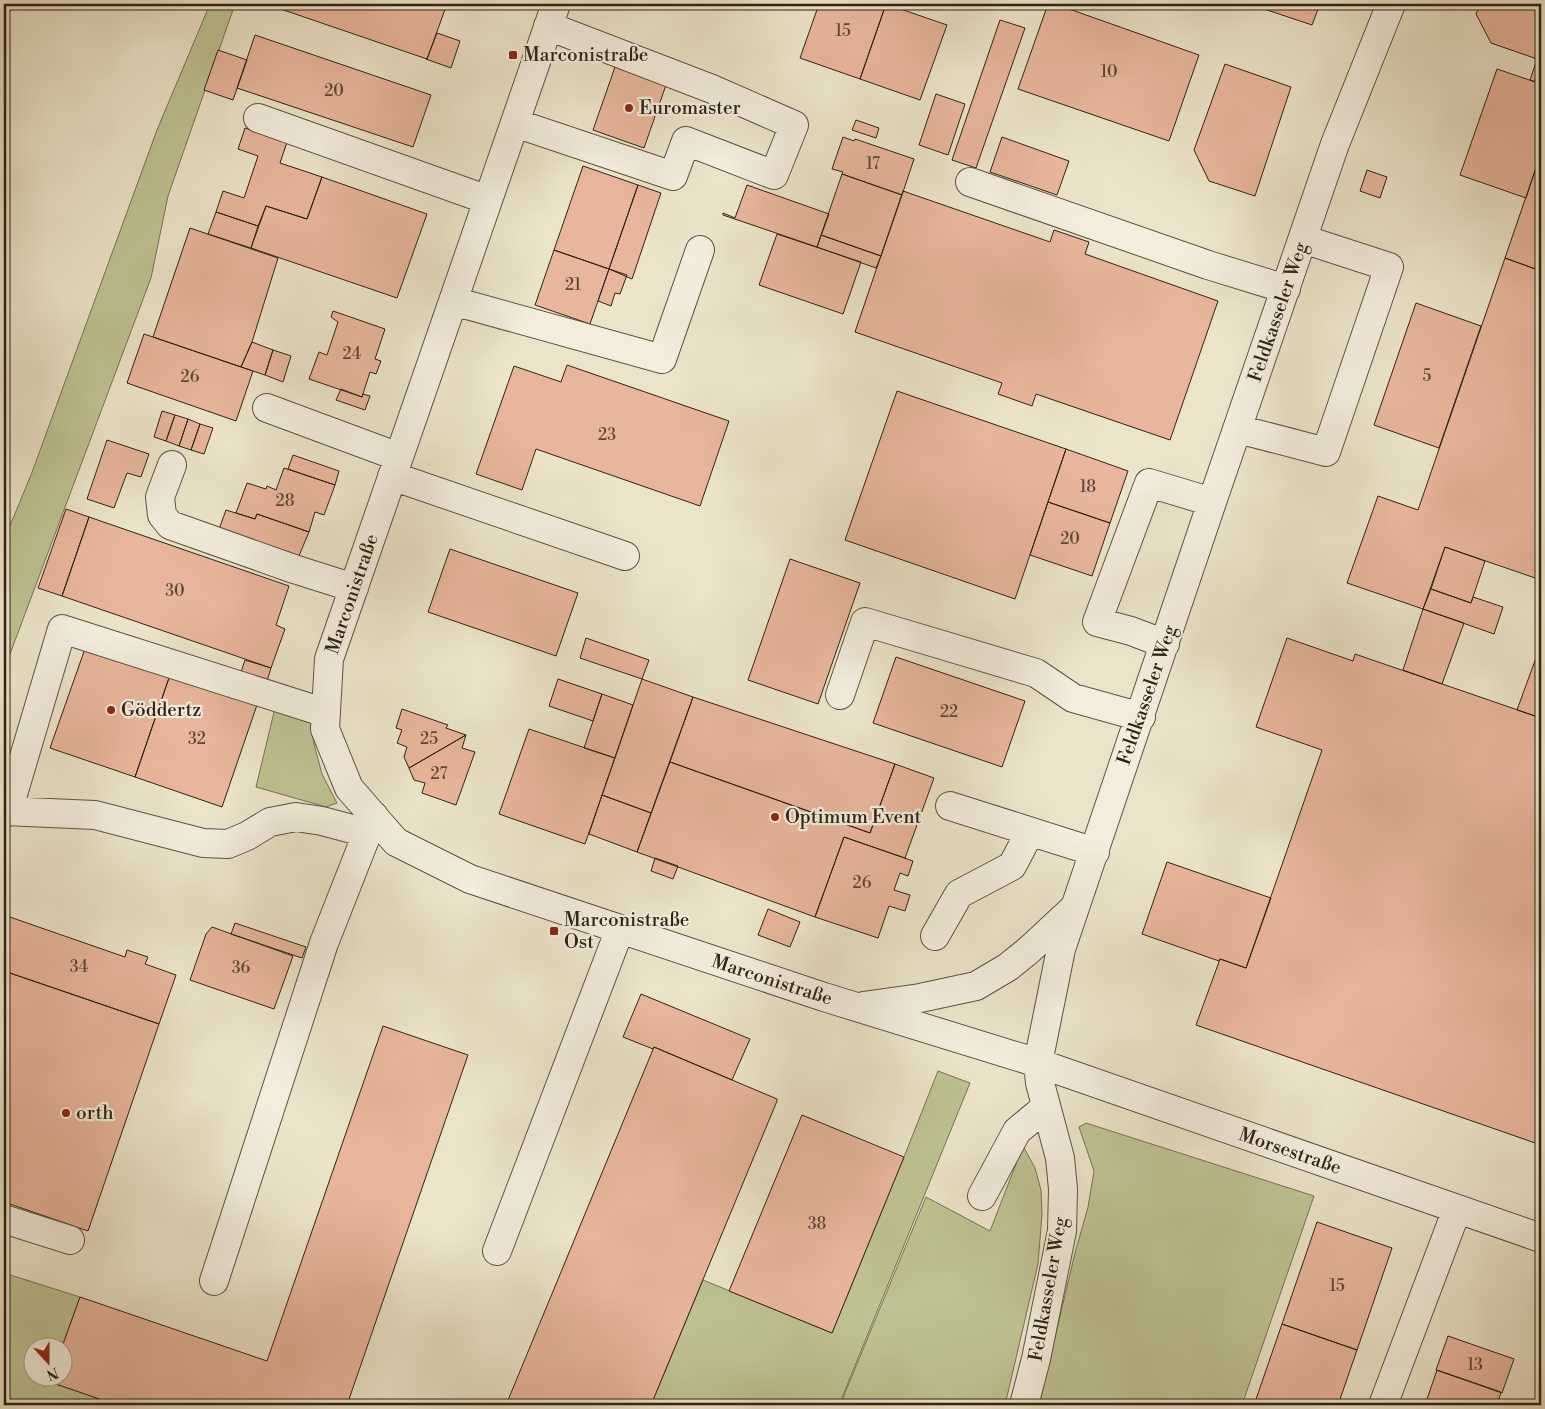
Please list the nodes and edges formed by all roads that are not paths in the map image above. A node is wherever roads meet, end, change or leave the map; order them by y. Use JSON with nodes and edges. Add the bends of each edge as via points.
{"nodes":[{"id":1,"x":1392,"y":4,"type":"edge"},
{"id":2,"x":552,"y":15,"type":"edge"},
{"id":3,"x":258,"y":118,"type":"dead end"},
{"id":4,"x":515,"y":123,"type":"junction"},
{"id":5,"x":970,"y":182,"type":"dead end"},
{"id":6,"x":488,"y":200,"type":"junction"},
{"id":7,"x":1303,"y":239,"type":"junction"},
{"id":8,"x":700,"y":250,"type":"dead end"},
{"id":9,"x":1286,"y":289,"type":"junction"},
{"id":10,"x":453,"y":301,"type":"junction"},
{"id":11,"x":267,"y":408,"type":"dead end"},
{"id":12,"x":1238,"y":429,"type":"junction"},
{"id":13,"x":172,"y":465,"type":"dead end"},
{"id":14,"x":396,"y":467,"type":"junction"},
{"id":15,"x":1212,"y":502,"type":"junction"},
{"id":16,"x":625,"y":556,"type":"dead end"},
{"id":17,"x":354,"y":588,"type":"junction"},
{"id":18,"x":1165,"y":644,"type":"junction"},
{"id":19,"x":840,"y":695,"type":"dead end"},
{"id":20,"x":326,"y":713,"type":"junction"},
{"id":21,"x":1141,"y":717,"type":"junction"},
{"id":22,"x":950,"y":806,"type":"dead end"},
{"id":23,"x":6,"y":811,"type":"edge"},
{"id":24,"x":370,"y":824,"type":"junction"},
{"id":25,"x":1030,"y":832,"type":"junction"},
{"id":26,"x":1094,"y":852,"type":"junction"},
{"id":27,"x":1076,"y":906,"type":"junction"},
{"id":28,"x":620,"y":929,"type":"junction"},
{"id":29,"x":935,"y":936,"type":"dead end"},
{"id":30,"x":855,"y":1007,"type":"junction"},
{"id":31,"x":1038,"y":1063,"type":"junction"},
{"id":32,"x":1046,"y":1107,"type":"junction"},
{"id":33,"x":982,"y":1196,"type":"dead end"},
{"id":34,"x":1457,"y":1209,"type":"junction"},
{"id":35,"x":4,"y":1219,"type":"edge"},
{"id":36,"x":1541,"y":1238,"type":"edge"},
{"id":37,"x":70,"y":1240,"type":"dead end"},
{"id":38,"x":497,"y":1252,"type":"dead end"},
{"id":39,"x":214,"y":1281,"type":"dead end"},
{"id":40,"x":1024,"y":1405,"type":"edge"},
{"id":41,"x":1383,"y":1405,"type":"edge"}],
"edges":[{"from":1,"to":7,"type":"street","name":"Feldkasseler Weg","via":[[1336,144]]},
{"from":2,"to":4,"type":"street","name":"Marconistraße"},
{"from":2,"to":4,"type":"street","via":[[794,124],[774,174],[686,141],[673,176]]},
{"from":3,"to":6,"type":"street"},
{"from":4,"to":6,"type":"street","name":"Marconistraße"},
{"from":5,"to":9,"type":"street"},
{"from":6,"to":10,"type":"street","name":"Marconistraße"},
{"from":7,"to":9,"type":"street","name":"Feldkasseler Weg"},
{"from":7,"to":12,"type":"street","via":[[1389,267],[1326,452]]},
{"from":8,"to":10,"type":"street","via":[[662,359]]},
{"from":9,"to":12,"type":"street","name":"Feldkasseler Weg"},
{"from":10,"to":14,"type":"street","name":"Marconistraße"},
{"from":11,"to":14,"type":"street"},
{"from":12,"to":15,"type":"street","name":"Feldkasseler Weg"},
{"from":13,"to":17,"type":"street","via":[[160,497],[162,515],[170,525]]},
{"from":14,"to":16,"type":"street"},
{"from":14,"to":17,"type":"street","name":"Marconistraße"},
{"from":15,"to":18,"type":"street","name":"Feldkasseler Weg"},
{"from":15,"to":18,"type":"street","via":[[1149,483],[1097,622]]},
{"from":17,"to":20,"type":"street","name":"Marconistraße","via":[[329,659]]},
{"from":18,"to":21,"type":"street","name":"Feldkasseler Weg"},
{"from":19,"to":21,"type":"street","via":[[864,622],[1036,673],[1073,698]]},
{"from":20,"to":23,"type":"street","via":[[62,629]]},
{"from":20,"to":24,"type":"street","name":"Marconistraße","via":[[325,729],[349,788]]},
{"from":21,"to":26,"type":"street","name":"Feldkasseler Weg"},
{"from":22,"to":25,"type":"street"},
{"from":23,"to":24,"type":"street","via":[[95,815],[203,843],[228,844],[270,822],[296,817]]},
{"from":24,"to":28,"type":"street","name":"Marconistraße","via":[[396,842],[470,879]]},
{"from":24,"to":39,"type":"street","via":[[324,944]]},
{"from":25,"to":26,"type":"street"},
{"from":25,"to":29,"type":"street","via":[[1012,866],[959,894]]},
{"from":26,"to":27,"type":"street","name":"Feldkasseler Weg"},
{"from":27,"to":30,"type":"street","via":[[1008,967],[976,986]]},
{"from":27,"to":31,"type":"street","name":"Feldkasseler Weg","via":[[1061,949]]},
{"from":28,"to":30,"type":"street","name":"Marconistraße"},
{"from":28,"to":38,"type":"street"},
{"from":30,"to":31,"type":"street","name":"Marconistraße"},
{"from":31,"to":32,"type":"street","name":"Feldkasseler Weg"},
{"from":31,"to":34,"type":"street","name":"Morsestraße"},
{"from":32,"to":33,"type":"street","via":[[1017,1131]]},
{"from":32,"to":40,"type":"street","name":"Feldkasseler Weg","via":[[1060,1158],[1064,1189],[1062,1231]]},
{"from":34,"to":36,"type":"street","name":"Morsestraße"},
{"from":34,"to":41,"type":"street"},
{"from":35,"to":37,"type":"street"}]}
